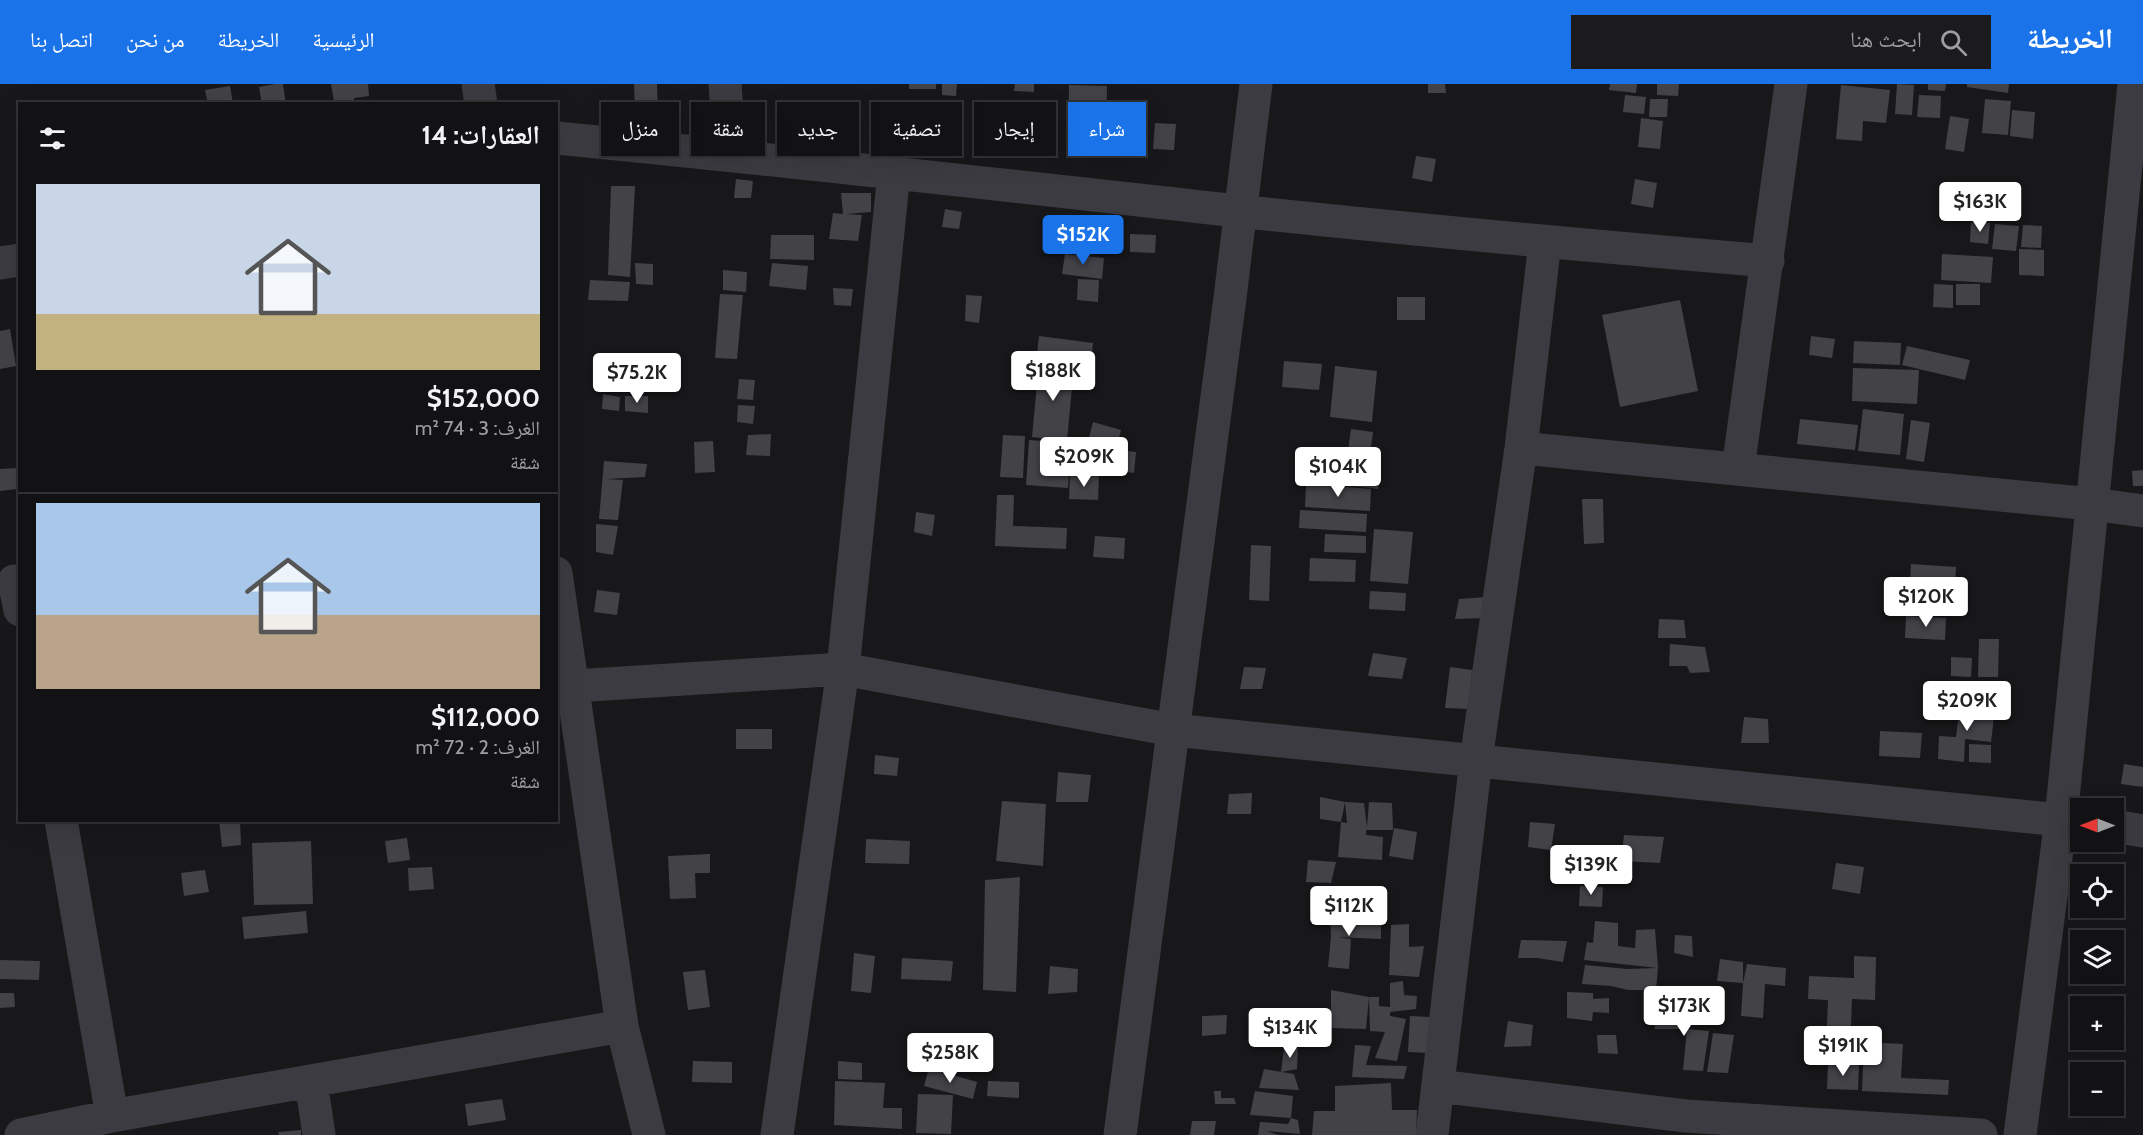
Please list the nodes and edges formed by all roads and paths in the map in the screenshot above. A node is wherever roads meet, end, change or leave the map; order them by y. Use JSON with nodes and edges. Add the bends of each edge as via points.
{"nodes":[{"id":1,"x":478,"y":84,"type":"edge"},
{"id":2,"x":725,"y":84,"type":"edge"},
{"id":3,"x":1256,"y":84,"type":"edge"},
{"id":4,"x":1791,"y":84,"type":"edge"},
{"id":5,"x":2134,"y":84,"type":"edge"},
{"id":6,"x":481,"y":102,"type":"edge"},
{"id":7,"x":726,"y":102,"type":"edge"},
{"id":8,"x":558,"y":138,"type":"edge"},
{"id":9,"x":691,"y":150,"type":"edge"},
{"id":10,"x":747,"y":156,"type":"edge"},
{"id":11,"x":894,"y":173,"type":"junction"},
{"id":12,"x":1241,"y":211,"type":"junction"},
{"id":13,"x":1545,"y":242,"type":"junction"},
{"id":14,"x":18,"y":260,"type":"edge"},
{"id":15,"x":1768,"y":261,"type":"junction"},
{"id":16,"x":0,"y":263,"type":"edge"},
{"id":17,"x":1521,"y":448,"type":"junction"},
{"id":18,"x":1738,"y":469,"type":"junction"},
{"id":19,"x":2092,"y":504,"type":"junction"},
{"id":20,"x":2143,"y":511,"type":"edge"},
{"id":21,"x":558,"y":598,"type":"edge"},
{"id":22,"x":843,"y":669,"type":"junction"},
{"id":23,"x":565,"y":687,"type":"edge"},
{"id":24,"x":1173,"y":730,"type":"junction"},
{"id":25,"x":1476,"y":760,"type":"junction"},
{"id":26,"x":2072,"y":798,"type":"edge"},
{"id":27,"x":2070,"y":820,"type":"edge"},
{"id":28,"x":61,"y":822,"type":"edge"},
{"id":29,"x":2070,"y":826,"type":"edge"},
{"id":30,"x":2124,"y":828,"type":"edge"},
{"id":31,"x":2143,"y":831,"type":"edge"},
{"id":32,"x":622,"y":1026,"type":"junction"},
{"id":33,"x":311,"y":1081,"type":"junction"},
{"id":34,"x":1438,"y":1086,"type":"junction"},
{"id":35,"x":112,"y":1116,"type":"junction"},
{"id":36,"x":1685,"y":1126,"type":"edge"},
{"id":37,"x":21,"y":1135,"type":"edge"},
{"id":38,"x":319,"y":1135,"type":"edge"},
{"id":39,"x":649,"y":1135,"type":"edge"},
{"id":40,"x":777,"y":1135,"type":"edge"},
{"id":41,"x":1120,"y":1135,"type":"edge"},
{"id":42,"x":1432,"y":1135,"type":"edge"},
{"id":43,"x":1981,"y":1135,"type":"edge"},
{"id":44,"x":2020,"y":1135,"type":"edge"}],
"edges":[{"from":1,"to":6,"type":"street"},
{"from":2,"to":7,"type":"street"},
{"from":3,"to":12,"type":"street"},
{"from":4,"to":15,"type":"street"},
{"from":5,"to":19,"type":"street"},
{"from":8,"to":9,"type":"street"},
{"from":10,"to":11,"type":"street"},
{"from":11,"to":12,"type":"street"},
{"from":11,"to":22,"type":"street"},
{"from":12,"to":13,"type":"street"},
{"from":12,"to":24,"type":"street"},
{"from":13,"to":15,"type":"street"},
{"from":13,"to":17,"type":"street"},
{"from":14,"to":16,"type":"street"},
{"from":15,"to":18,"type":"street"},
{"from":17,"to":18,"type":"street"},
{"from":17,"to":25,"type":"street"},
{"from":18,"to":19,"type":"street"},
{"from":19,"to":20,"type":"street"},
{"from":19,"to":26,"type":"street"},
{"from":21,"to":23,"type":"street"},
{"from":22,"to":23,"type":"street"},
{"from":22,"to":24,"type":"street"},
{"from":22,"to":40,"type":"street"},
{"from":23,"to":32,"type":"street"},
{"from":24,"to":25,"type":"street"},
{"from":24,"to":41,"type":"street"},
{"from":25,"to":27,"type":"street"},
{"from":25,"to":34,"type":"street"},
{"from":28,"to":35,"type":"street"},
{"from":29,"to":44,"type":"street"},
{"from":30,"to":31,"type":"street"},
{"from":32,"to":33,"type":"street"},
{"from":32,"to":39,"type":"street"},
{"from":33,"to":35,"type":"street"},
{"from":33,"to":38,"type":"street"},
{"from":34,"to":36,"type":"street"},
{"from":34,"to":42,"type":"street"},
{"from":35,"to":37,"type":"street"},
{"from":36,"to":43,"type":"street"}]}
